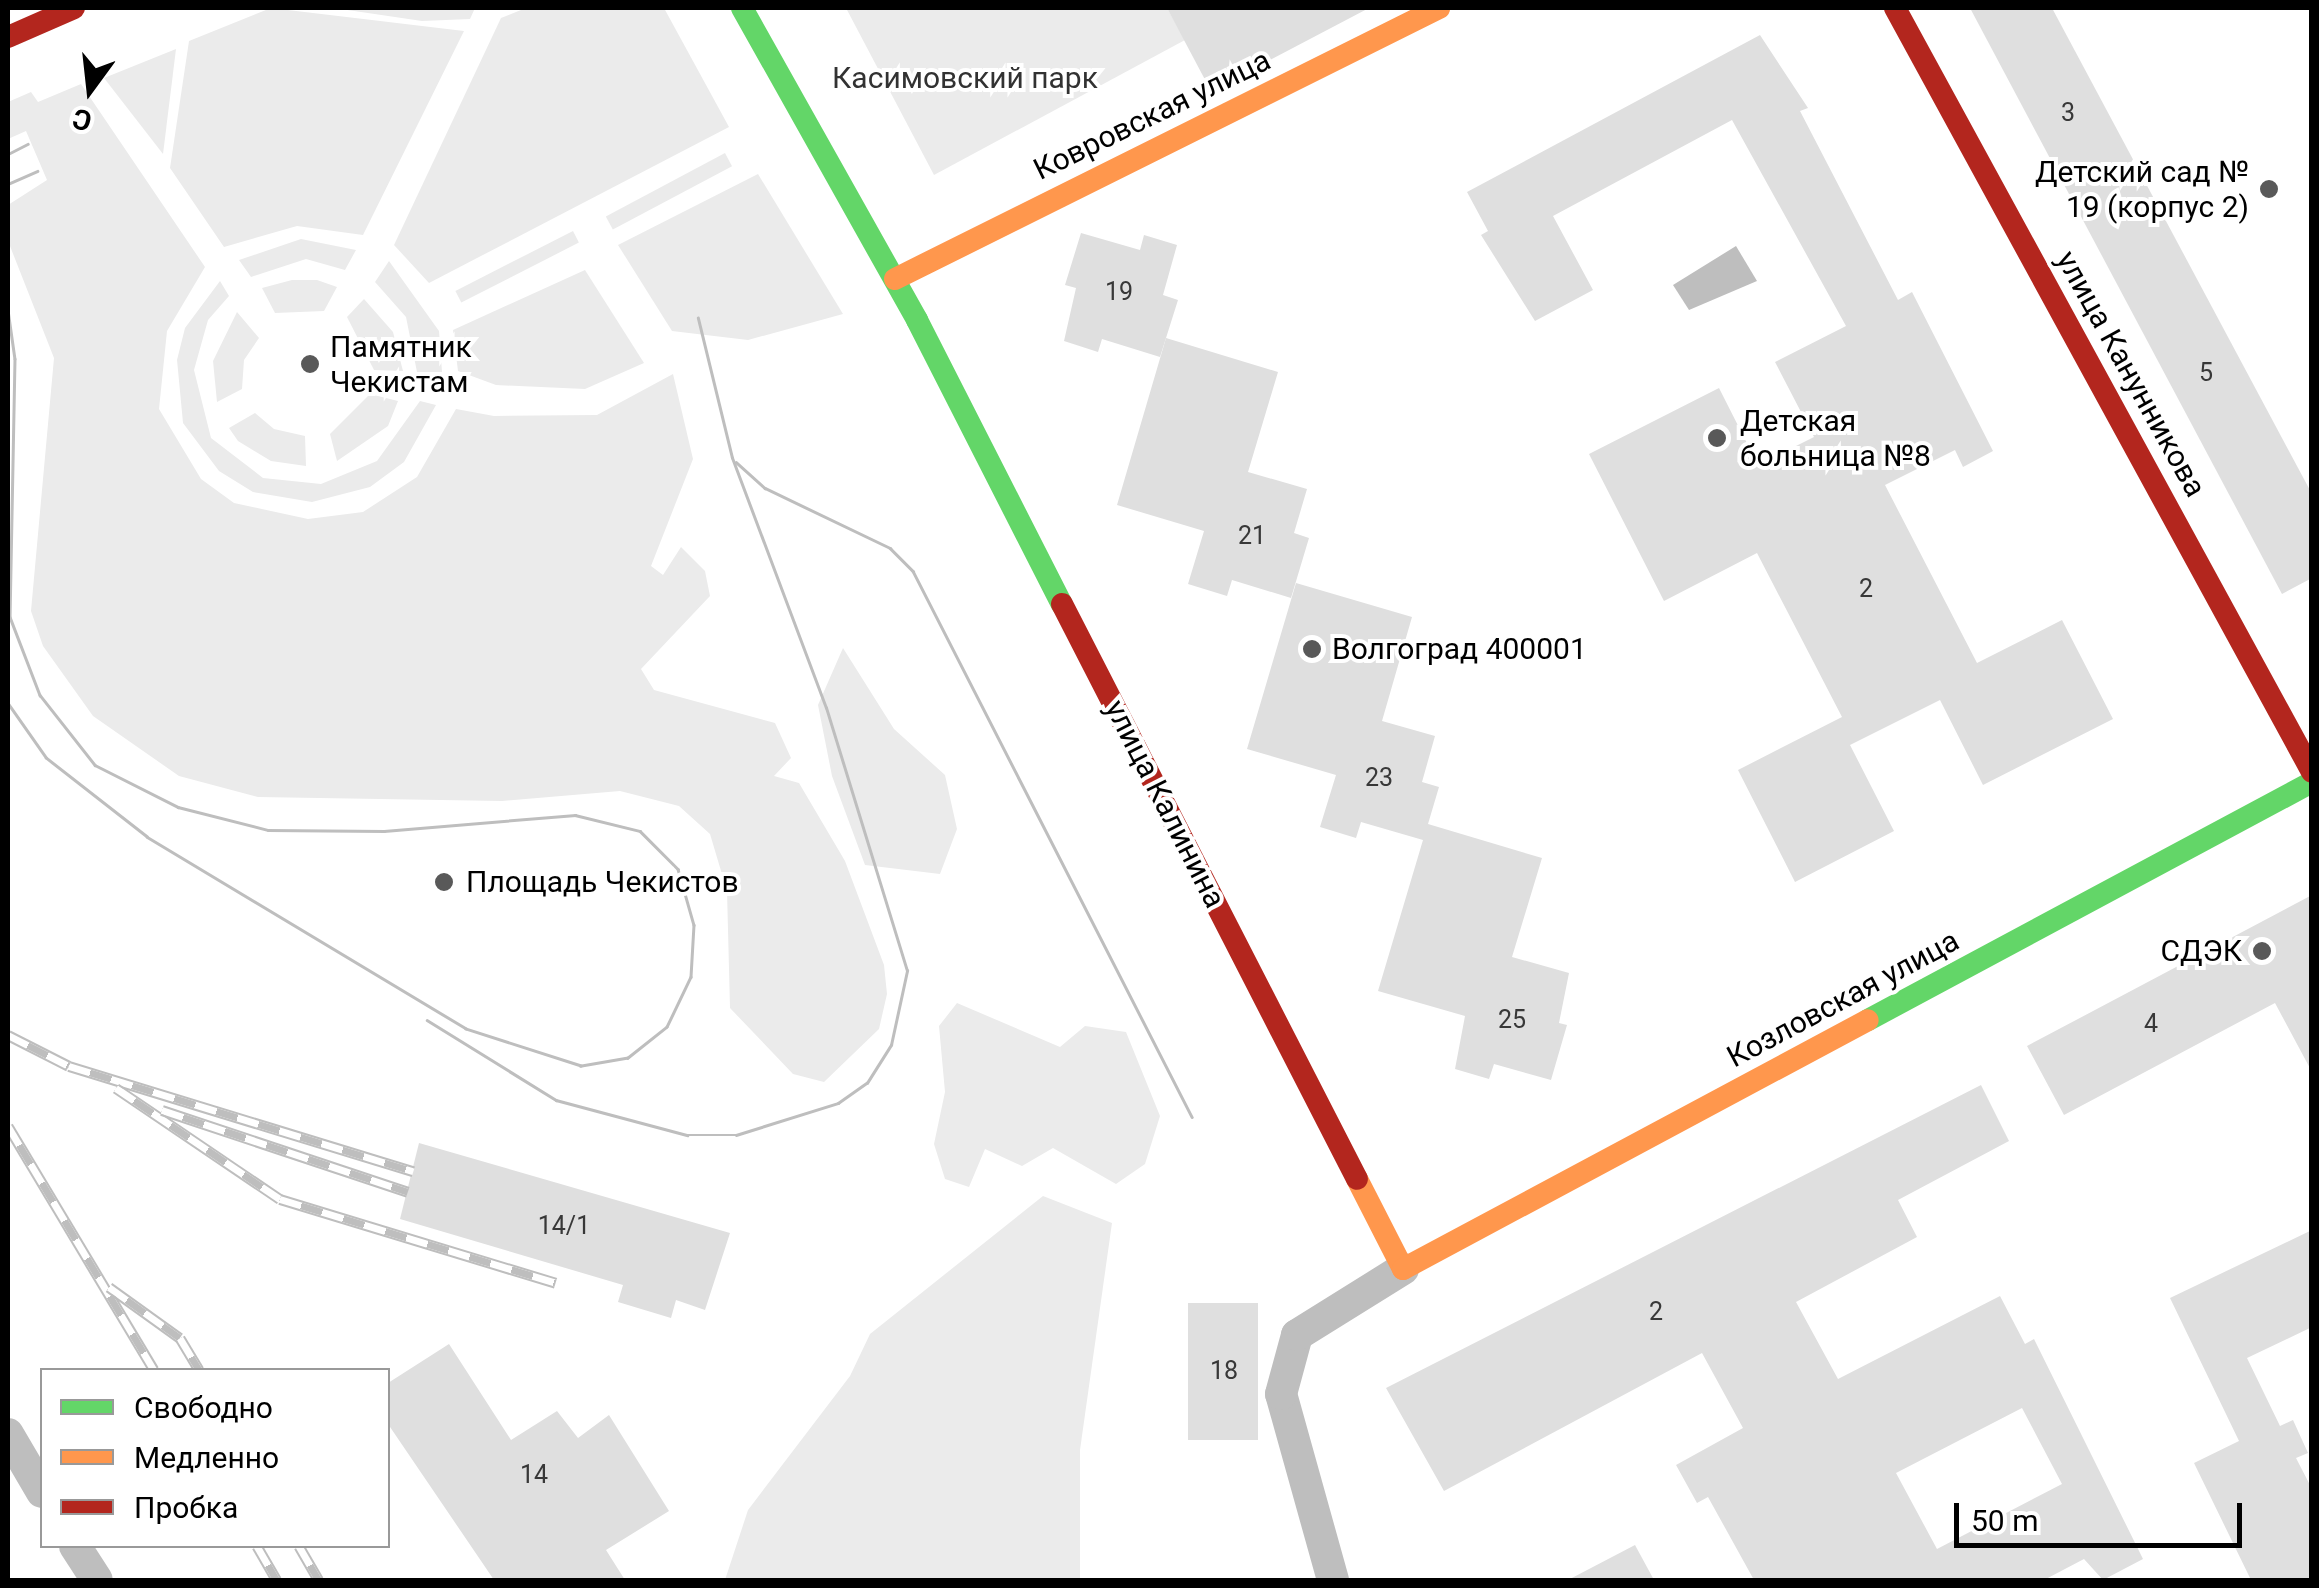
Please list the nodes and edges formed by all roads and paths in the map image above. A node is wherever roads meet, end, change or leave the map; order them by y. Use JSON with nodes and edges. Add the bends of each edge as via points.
{"nodes":[{"id":1,"x":74,"y":8,"type":"edge"},
{"id":2,"x":742,"y":8,"type":"edge"},
{"id":3,"x":1439,"y":8,"type":"edge"},
{"id":4,"x":1895,"y":8,"type":"edge"},
{"id":5,"x":8,"y":37,"type":"edge"},
{"id":6,"x":895,"y":279,"type":"junction"},
{"id":7,"x":2312,"y":772,"type":"edge"},
{"id":8,"x":2312,"y":782,"type":"edge"},
{"id":9,"x":1403,"y":1270,"type":"junction"},
{"id":10,"x":8,"y":1434,"type":"edge"},
{"id":11,"x":40,"y":1489,"type":"edge"},
{"id":12,"x":76,"y":1548,"type":"edge"},
{"id":13,"x":96,"y":1580,"type":"edge"},
{"id":14,"x":1332,"y":1580,"type":"edge"}],
"edges":[{"from":1,"to":5,"type":"street"},
{"from":2,"to":6,"type":"street","name":"улица Калинина"},
{"from":3,"to":6,"type":"street","name":"Ковровская улица"},
{"from":4,"to":7,"type":"street","name":"улица Канунникова"},
{"from":6,"to":9,"type":"street","name":"улица Калинина"},
{"from":8,"to":9,"type":"street","name":"Козловская улица"},
{"from":9,"to":14,"type":"street","via":[[1297,1334],[1281,1394]]},
{"from":10,"to":11,"type":"street"},
{"from":12,"to":13,"type":"street"}]}
